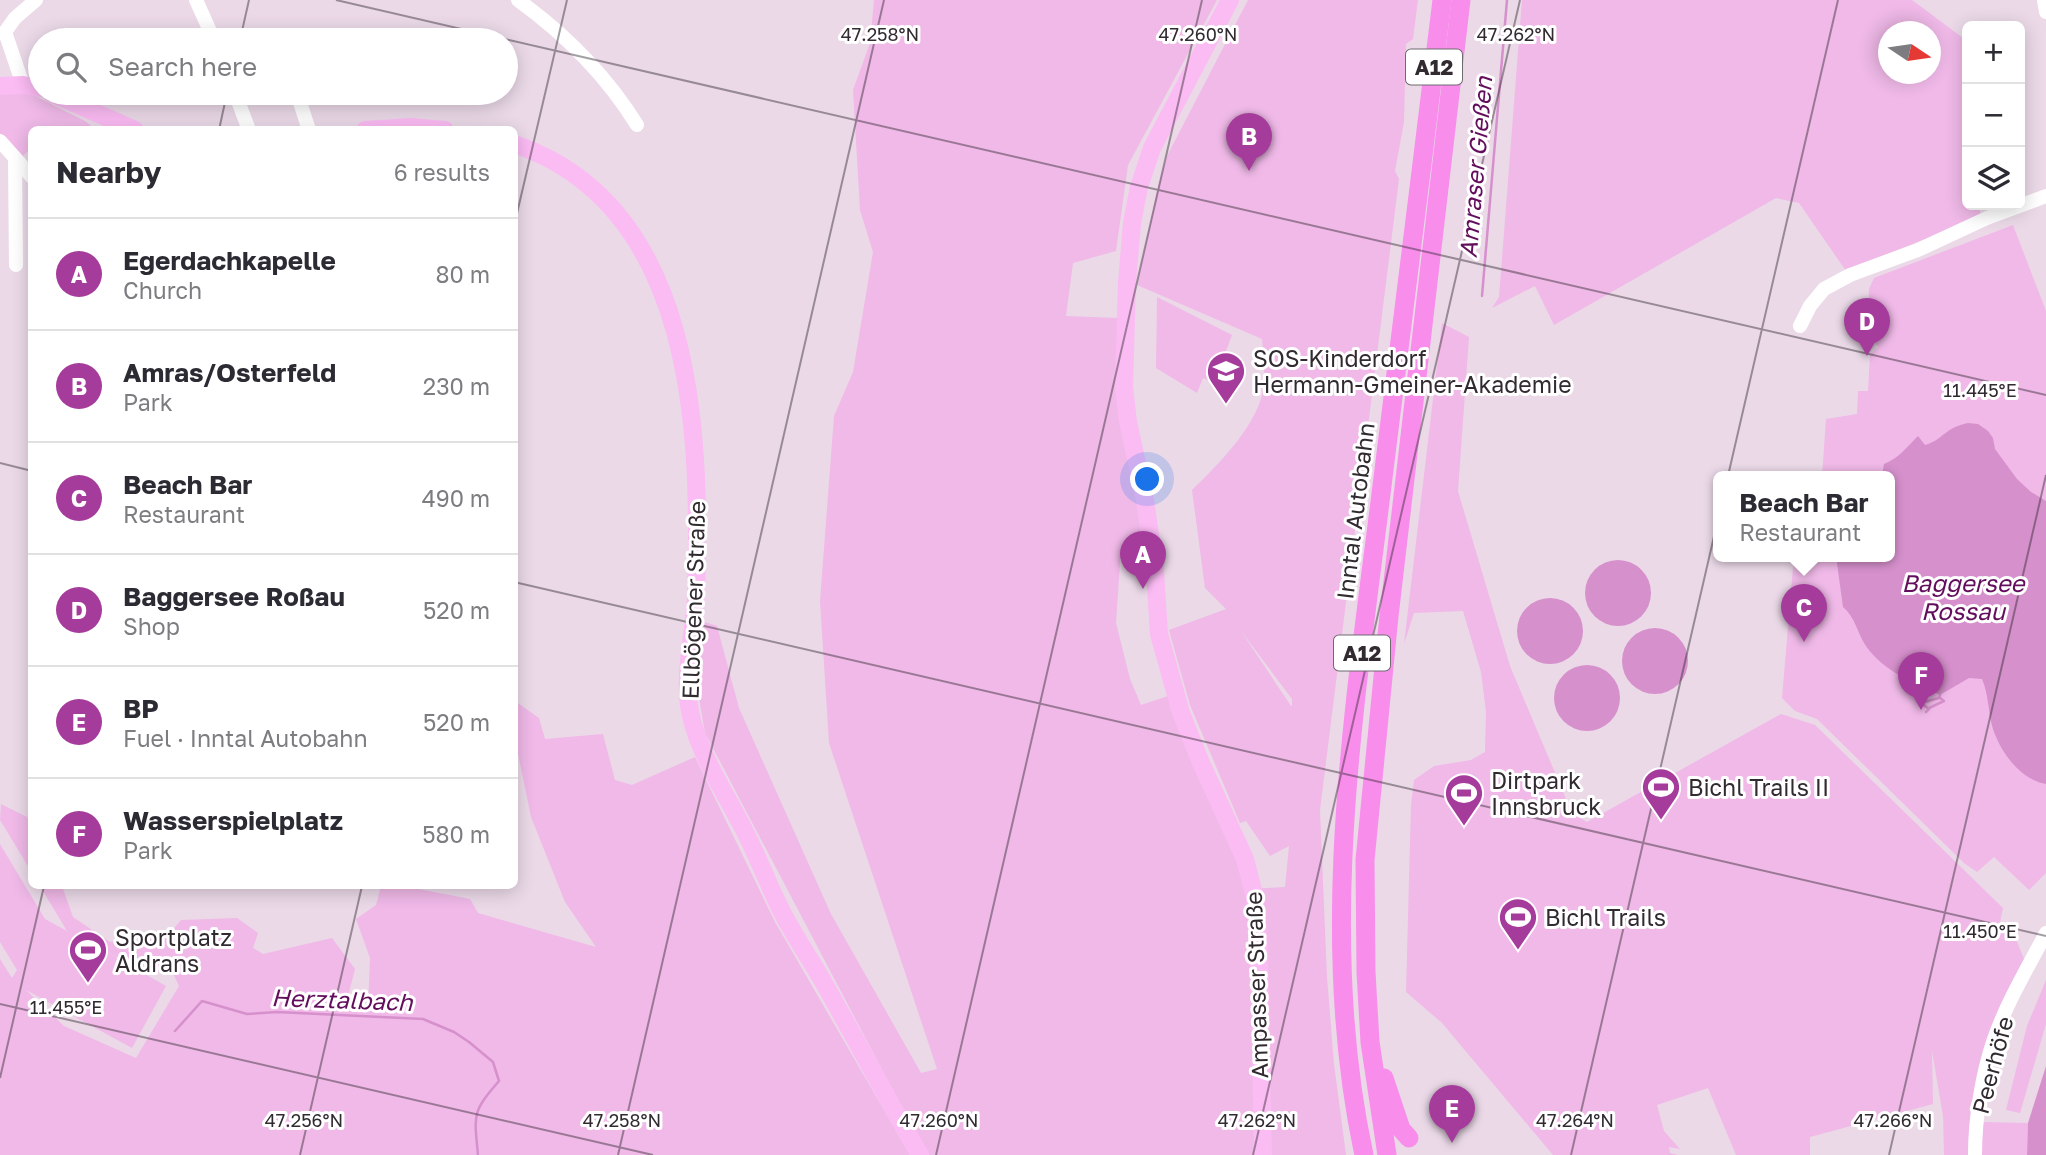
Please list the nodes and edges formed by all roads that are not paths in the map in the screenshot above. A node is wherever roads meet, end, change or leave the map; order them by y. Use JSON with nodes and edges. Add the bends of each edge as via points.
{"nodes":[{"id":1,"x":36,"y":0,"type":"edge"},
{"id":2,"x":196,"y":0,"type":"edge"},
{"id":3,"x":518,"y":0,"type":"edge"},
{"id":4,"x":1230,"y":0,"type":"edge"},
{"id":5,"x":1442,"y":0,"type":"edge"},
{"id":6,"x":1461,"y":0,"type":"edge"},
{"id":7,"x":2044,"y":0,"type":"edge"},
{"id":8,"x":2046,"y":12,"type":"edge"},
{"id":9,"x":209,"y":28,"type":"edge"},
{"id":10,"x":3,"y":32,"type":"edge"},
{"id":11,"x":28,"y":79,"type":"edge"},
{"id":12,"x":0,"y":86,"type":"edge"},
{"id":13,"x":28,"y":87,"type":"edge"},
{"id":14,"x":78,"y":105,"type":"edge"},
{"id":15,"x":240,"y":105,"type":"edge"},
{"id":16,"x":301,"y":105,"type":"edge"},
{"id":17,"x":636,"y":125,"type":"dead end"},
{"id":18,"x":126,"y":126,"type":"edge"},
{"id":19,"x":247,"y":126,"type":"edge"},
{"id":20,"x":308,"y":126,"type":"edge"},
{"id":21,"x":0,"y":142,"type":"edge"},
{"id":22,"x":518,"y":146,"type":"edge"},
{"id":23,"x":15,"y":158,"type":"junction"},
{"id":24,"x":28,"y":173,"type":"edge"},
{"id":25,"x":2046,"y":196,"type":"edge"},
{"id":26,"x":16,"y":265,"type":"dead end"},
{"id":27,"x":1414,"y":314,"type":"junction"},
{"id":28,"x":1800,"y":326,"type":"dead end"},
{"id":29,"x":2043,"y":937,"type":"edge"},
{"id":30,"x":1370,"y":1042,"type":"junction"},
{"id":31,"x":1409,"y":1138,"type":"dead end"},
{"id":32,"x":920,"y":1155,"type":"edge"},
{"id":33,"x":1263,"y":1155,"type":"edge"},
{"id":34,"x":1364,"y":1155,"type":"edge"},
{"id":35,"x":1387,"y":1155,"type":"edge"},
{"id":36,"x":1975,"y":1155,"type":"edge"}],
"edges":[{"from":1,"to":10,"type":"street"},
{"from":2,"to":9,"type":"street"},
{"from":3,"to":17,"type":"street","via":[[561,33],[617,94]]},
{"from":4,"to":33,"type":"main road","name":"Ampasser Straße","via":[[1152,148],[1139,187],[1127,283],[1124,387],[1145,500],[1159,634],[1181,713],[1245,859],[1255,898]]},
{"from":5,"to":27,"type":"highway","name":"Inntal Autobahn","number":"A12","via":[[1409,277]]},
{"from":6,"to":27,"type":"highway","name":"Inntal Autobahn","number":"A12","via":[[1428,284]]},
{"from":7,"to":8,"type":"street"},
{"from":10,"to":11,"type":"street"},
{"from":12,"to":13,"type":"main road"},
{"from":14,"to":18,"type":"main road"},
{"from":15,"to":19,"type":"street"},
{"from":16,"to":20,"type":"street"},
{"from":21,"to":23,"type":"street"},
{"from":22,"to":32,"type":"main road","name":"Ellbögener Straße","via":[[565,167],[602,195],[637,240],[659,289],[683,363],[693,430],[696,595],[687,684],[695,732],[780,908]]},
{"from":23,"to":24,"type":"street"},
{"from":23,"to":26,"type":"street"},
{"from":25,"to":28,"type":"street","via":[[1850,275],[1824,289]]},
{"from":27,"to":30,"type":"highway","name":"Inntal Autobahn","number":"A12","via":[[1365,860]]},
{"from":27,"to":34,"type":"highway","name":"Inntal Autobahn","number":"A12","via":[[1363,640],[1343,838],[1343,1013]]},
{"from":29,"to":36,"type":"street","name":"Peerhöfe","via":[[1994,1040],[1976,1122]]},
{"from":30,"to":31,"type":"highway","via":[[1381,1062],[1401,1129]]},
{"from":30,"to":35,"type":"highway","name":"Inntal Autobahn","number":"A12"}]}
